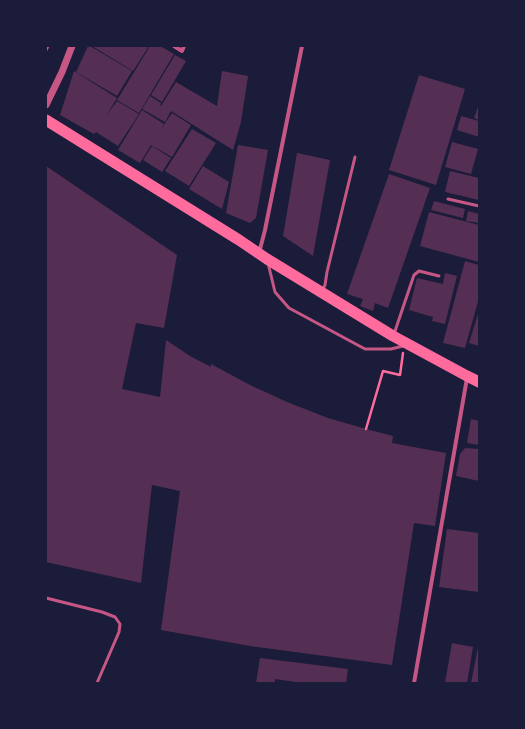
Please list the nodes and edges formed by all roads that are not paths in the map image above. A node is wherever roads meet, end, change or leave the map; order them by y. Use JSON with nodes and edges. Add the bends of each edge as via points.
{"nodes":[{"id":1,"x":48,"y":46,"type":"edge"},
{"id":2,"x":72,"y":46,"type":"edge"},
{"id":3,"x":174,"y":46,"type":"edge"},
{"id":4,"x":184,"y":46,"type":"edge"},
{"id":5,"x":302,"y":46,"type":"edge"},
{"id":6,"x":46,"y":50,"type":"edge"},
{"id":7,"x":46,"y":105,"type":"edge"},
{"id":8,"x":46,"y":120,"type":"edge"},
{"id":9,"x":355,"y":157,"type":"dead end"},
{"id":10,"x":448,"y":199,"type":"dead end"},
{"id":11,"x":479,"y":206,"type":"edge"},
{"id":12,"x":263,"y":256,"type":"junction"},
{"id":13,"x":439,"y":276,"type":"dead end"},
{"id":14,"x":321,"y":292,"type":"junction"},
{"id":15,"x":393,"y":336,"type":"junction"},
{"id":16,"x":408,"y":344,"type":"junction"},
{"id":17,"x":467,"y":376,"type":"junction"},
{"id":18,"x":479,"y":382,"type":"edge"},
{"id":19,"x":46,"y":598,"type":"edge"},
{"id":20,"x":97,"y":683,"type":"edge"},
{"id":21,"x":414,"y":683,"type":"edge"}],
"edges":[{"from":1,"to":6,"type":"lane"},
{"from":2,"to":7,"type":"street"},
{"from":3,"to":4,"type":"street","via":[[182,51]]},
{"from":5,"to":12,"type":"street","via":[[266,223]]},
{"from":8,"to":12,"type":"highway"},
{"from":9,"to":14,"type":"lane","via":[[325,285]]},
{"from":10,"to":11,"type":"lane"},
{"from":12,"to":14,"type":"highway"},
{"from":12,"to":16,"type":"lane","via":[[275,292],[289,308],[365,349],[391,349]]},
{"from":13,"to":15,"type":"lane","via":[[419,271],[414,275]]},
{"from":14,"to":15,"type":"highway"},
{"from":15,"to":16,"type":"highway"},
{"from":16,"to":17,"type":"highway"},
{"from":17,"to":18,"type":"highway"},
{"from":17,"to":21,"type":"street"},
{"from":19,"to":20,"type":"lane","via":[[102,612],[115,617],[120,624]]}]}
